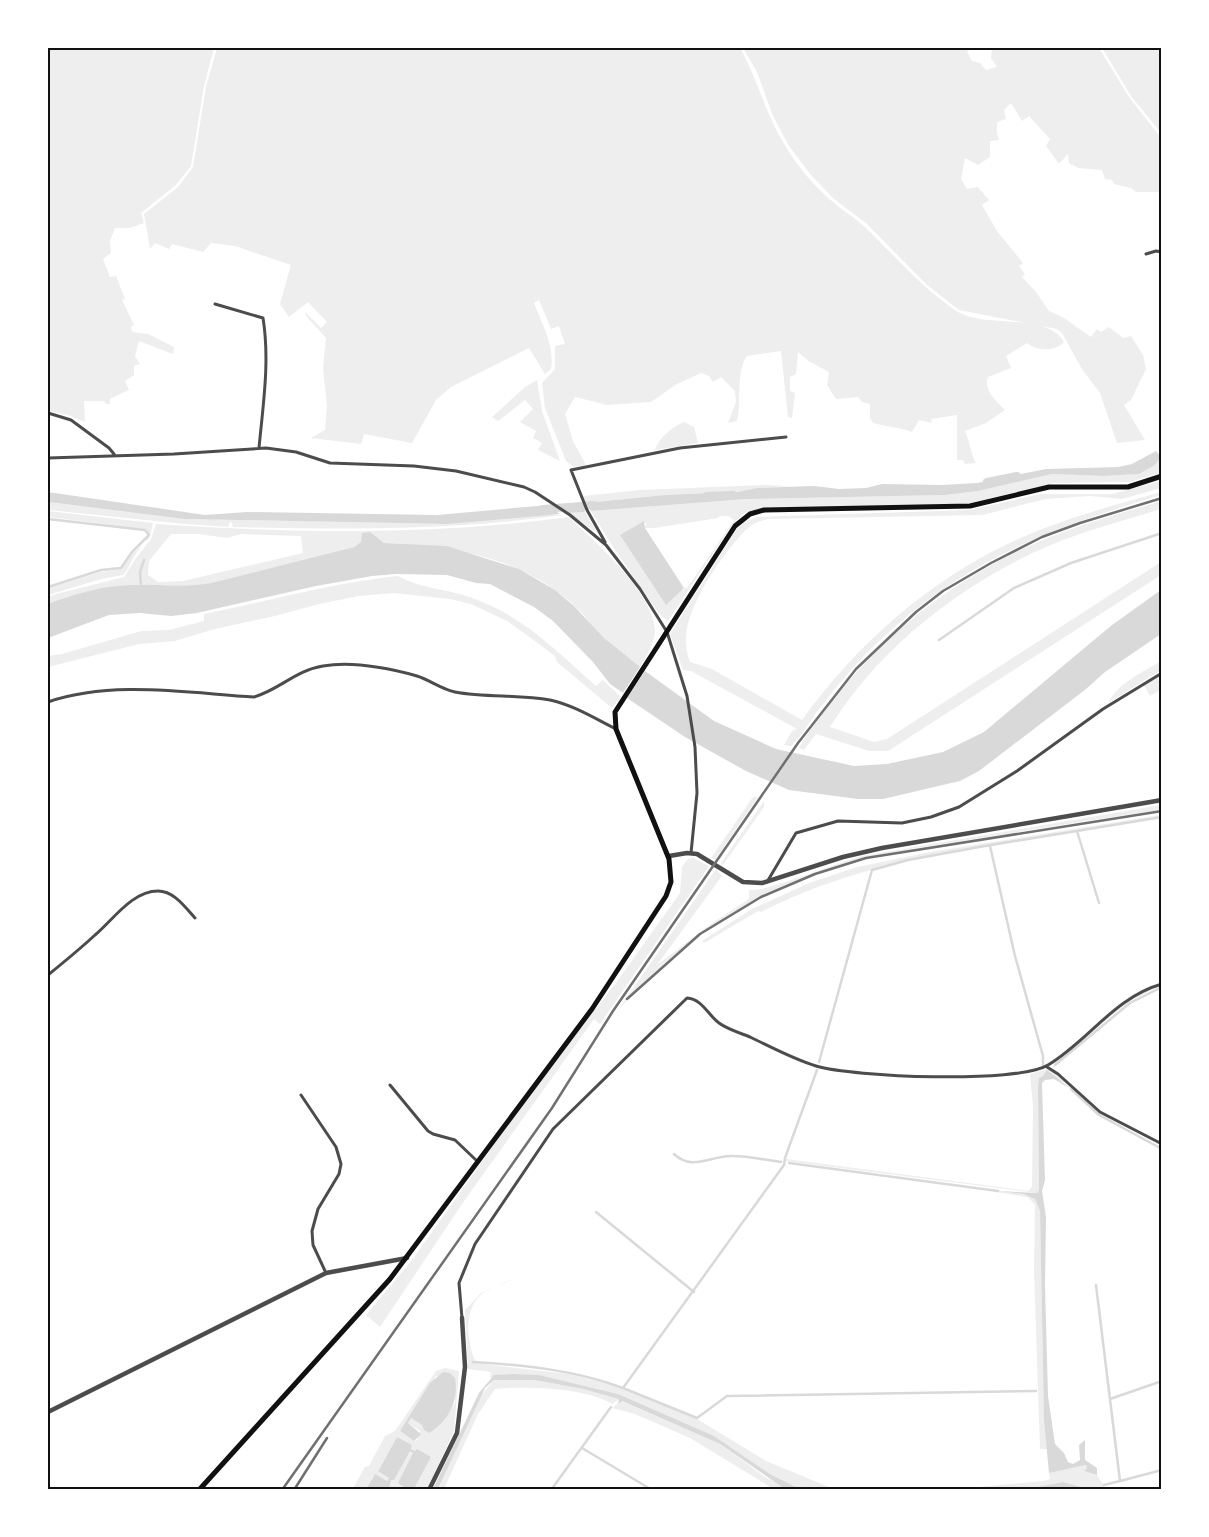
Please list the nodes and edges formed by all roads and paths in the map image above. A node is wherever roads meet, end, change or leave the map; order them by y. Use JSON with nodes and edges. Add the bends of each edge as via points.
{"nodes":[{"id":1,"x":1162,"y":252,"type":"edge"},
{"id":2,"x":1146,"y":254,"type":"dead end"},
{"id":3,"x":215,"y":304,"type":"dead end"},
{"id":4,"x":48,"y":412,"type":"edge"},
{"id":5,"x":786,"y":438,"type":"dead end"},
{"id":6,"x":259,"y":448,"type":"junction"},
{"id":7,"x":114,"y":454,"type":"junction"},
{"id":8,"x":48,"y":458,"type":"edge"},
{"id":9,"x":1162,"y":476,"type":"edge"},
{"id":10,"x":606,"y":545,"type":"junction"},
{"id":11,"x":666,"y":632,"type":"junction"},
{"id":12,"x":1162,"y":673,"type":"edge"},
{"id":13,"x":48,"y":702,"type":"edge"},
{"id":14,"x":616,"y":729,"type":"junction"},
{"id":15,"x":1162,"y":800,"type":"edge"},
{"id":16,"x":691,"y":853,"type":"junction"},
{"id":17,"x":668,"y":856,"type":"junction"},
{"id":18,"x":767,"y":882,"type":"junction"},
{"id":19,"x":195,"y":918,"type":"dead end"},
{"id":20,"x":48,"y":975,"type":"edge"},
{"id":21,"x":1162,"y":984,"type":"edge"},
{"id":22,"x":1046,"y":1067,"type":"junction"},
{"id":23,"x":390,"y":1085,"type":"dead end"},
{"id":24,"x":301,"y":1094,"type":"dead end"},
{"id":25,"x":1162,"y":1144,"type":"edge"},
{"id":26,"x":477,"y":1161,"type":"junction"},
{"id":27,"x":407,"y":1258,"type":"junction"},
{"id":28,"x":326,"y":1273,"type":"junction"},
{"id":29,"x":462,"y":1318,"type":"joint"},
{"id":30,"x":48,"y":1412,"type":"edge"},
{"id":31,"x":200,"y":1490,"type":"edge"},
{"id":32,"x":429,"y":1490,"type":"edge"}],
"edges":[{"from":1,"to":2,"type":"street"},
{"from":3,"to":6,"type":"street","via":[[263,318],[266,360]]},
{"from":4,"to":7,"type":"street","via":[[71,420]]},
{"from":5,"to":10,"type":"street","via":[[680,448],[571,470]]},
{"from":6,"to":7,"type":"street"},
{"from":6,"to":10,"type":"street","via":[[296,452],[330,463],[436,468],[524,487],[570,515]]},
{"from":7,"to":8,"type":"street"},
{"from":9,"to":11,"type":"main road","via":[[1128,487],[1049,487],[970,506],[764,510],[750,514],[731,531]]},
{"from":10,"to":11,"type":"street","via":[[640,589]]},
{"from":11,"to":14,"type":"main road","via":[[617,707],[614,717]]},
{"from":11,"to":16,"type":"street","via":[[687,696],[695,747],[697,793]]},
{"from":12,"to":18,"type":"street","via":[[1104,709],[1017,771],[959,806],[932,817],[902,823],[838,822],[800,831],[790,841]]},
{"from":13,"to":14,"type":"street","via":[[90,692],[138,690],[254,697],[267,693],[299,672],[323,666],[355,664],[418,676],[440,688],[457,692],[548,700],[567,705]]},
{"from":14,"to":17,"type":"main road"},
{"from":15,"to":18,"type":"street","via":[[882,848],[842,857]]},
{"from":16,"to":17,"type":"street"},
{"from":16,"to":18,"type":"street","via":[[707,858],[742,882]]},
{"from":17,"to":26,"type":"main road","via":[[671,876],[666,896],[592,1009]]},
{"from":19,"to":20,"type":"street","via":[[176,898],[157,891],[148,894],[127,905]]},
{"from":21,"to":22,"type":"street","via":[[1123,1004]]},
{"from":22,"to":25,"type":"street","via":[[1100,1112]]},
{"from":22,"to":29,"type":"street","via":[[1022,1073],[945,1078],[816,1066],[719,1023],[699,1002],[687,998],[558,1125],[540,1147],[475,1244],[461,1275]]},
{"from":23,"to":26,"type":"street","via":[[428,1131],[455,1140]]},
{"from":24,"to":28,"type":"street","via":[[336,1147],[341,1164],[339,1174],[318,1209],[312,1231],[313,1245]]},
{"from":26,"to":27,"type":"main road"},
{"from":27,"to":28,"type":"street"},
{"from":27,"to":31,"type":"main road"},
{"from":28,"to":30,"type":"street"},
{"from":29,"to":32,"type":"street","via":[[465,1367],[457,1433]]}]}
